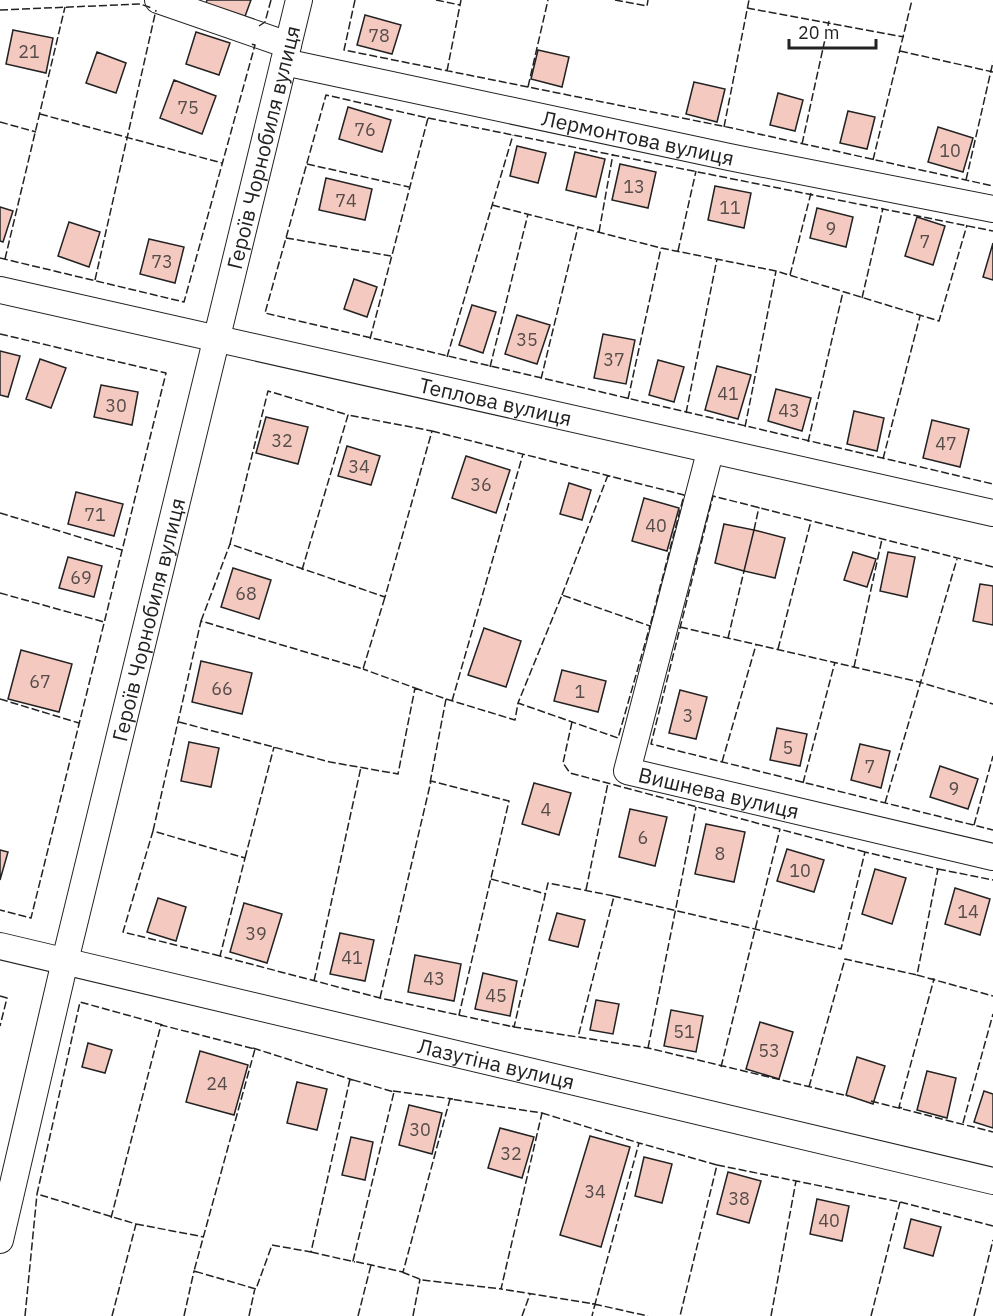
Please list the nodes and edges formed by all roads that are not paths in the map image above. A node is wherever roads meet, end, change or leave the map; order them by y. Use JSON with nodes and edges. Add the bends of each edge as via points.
{"nodes":[{"id":1,"x":158,"y":0,"type":"edge"},
{"id":2,"x":299,"y":0,"type":"edge"},
{"id":3,"x":286,"y":53,"type":"junction"},
{"id":4,"x":993,"y":209,"type":"edge"},
{"id":5,"x":0,"y":290,"type":"edge"},
{"id":6,"x":217,"y":339,"type":"junction"},
{"id":7,"x":710,"y":452,"type":"junction"},
{"id":8,"x":993,"y":513,"type":"edge"},
{"id":9,"x":993,"y":857,"type":"edge"},
{"id":10,"x":0,"y":946,"type":"edge"},
{"id":11,"x":65,"y":961,"type":"junction"},
{"id":12,"x":993,"y":1181,"type":"edge"},
{"id":13,"x":0,"y":1237,"type":"edge"}],
"edges":[{"from":1,"to":3,"type":"street","name":"Лермонтова вулиця"},
{"from":2,"to":3,"type":"street","name":"Героїв Чорнобиля вулиця"},
{"from":3,"to":4,"type":"street","name":"Лермонтова вулиця","via":[[729,157]]},
{"from":3,"to":6,"type":"street","name":"Героїв Чорнобиля вулиця"},
{"from":5,"to":6,"type":"street","name":"Теплова вулиця"},
{"from":6,"to":7,"type":"street","name":"Теплова вулиця"},
{"from":6,"to":11,"type":"street","name":"Героїв Чорнобиля вулиця"},
{"from":7,"to":8,"type":"street","name":"Теплова вулиця"},
{"from":7,"to":9,"type":"street","name":"Вишнева вулиця","via":[[627,771]]},
{"from":10,"to":11,"type":"street","name":"Лазутіна вулиця"},
{"from":11,"to":12,"type":"street","name":"Лазутіна вулиця"},
{"from":11,"to":13,"type":"street","name":"Героїв Чорнобиля вулиця"}]}
